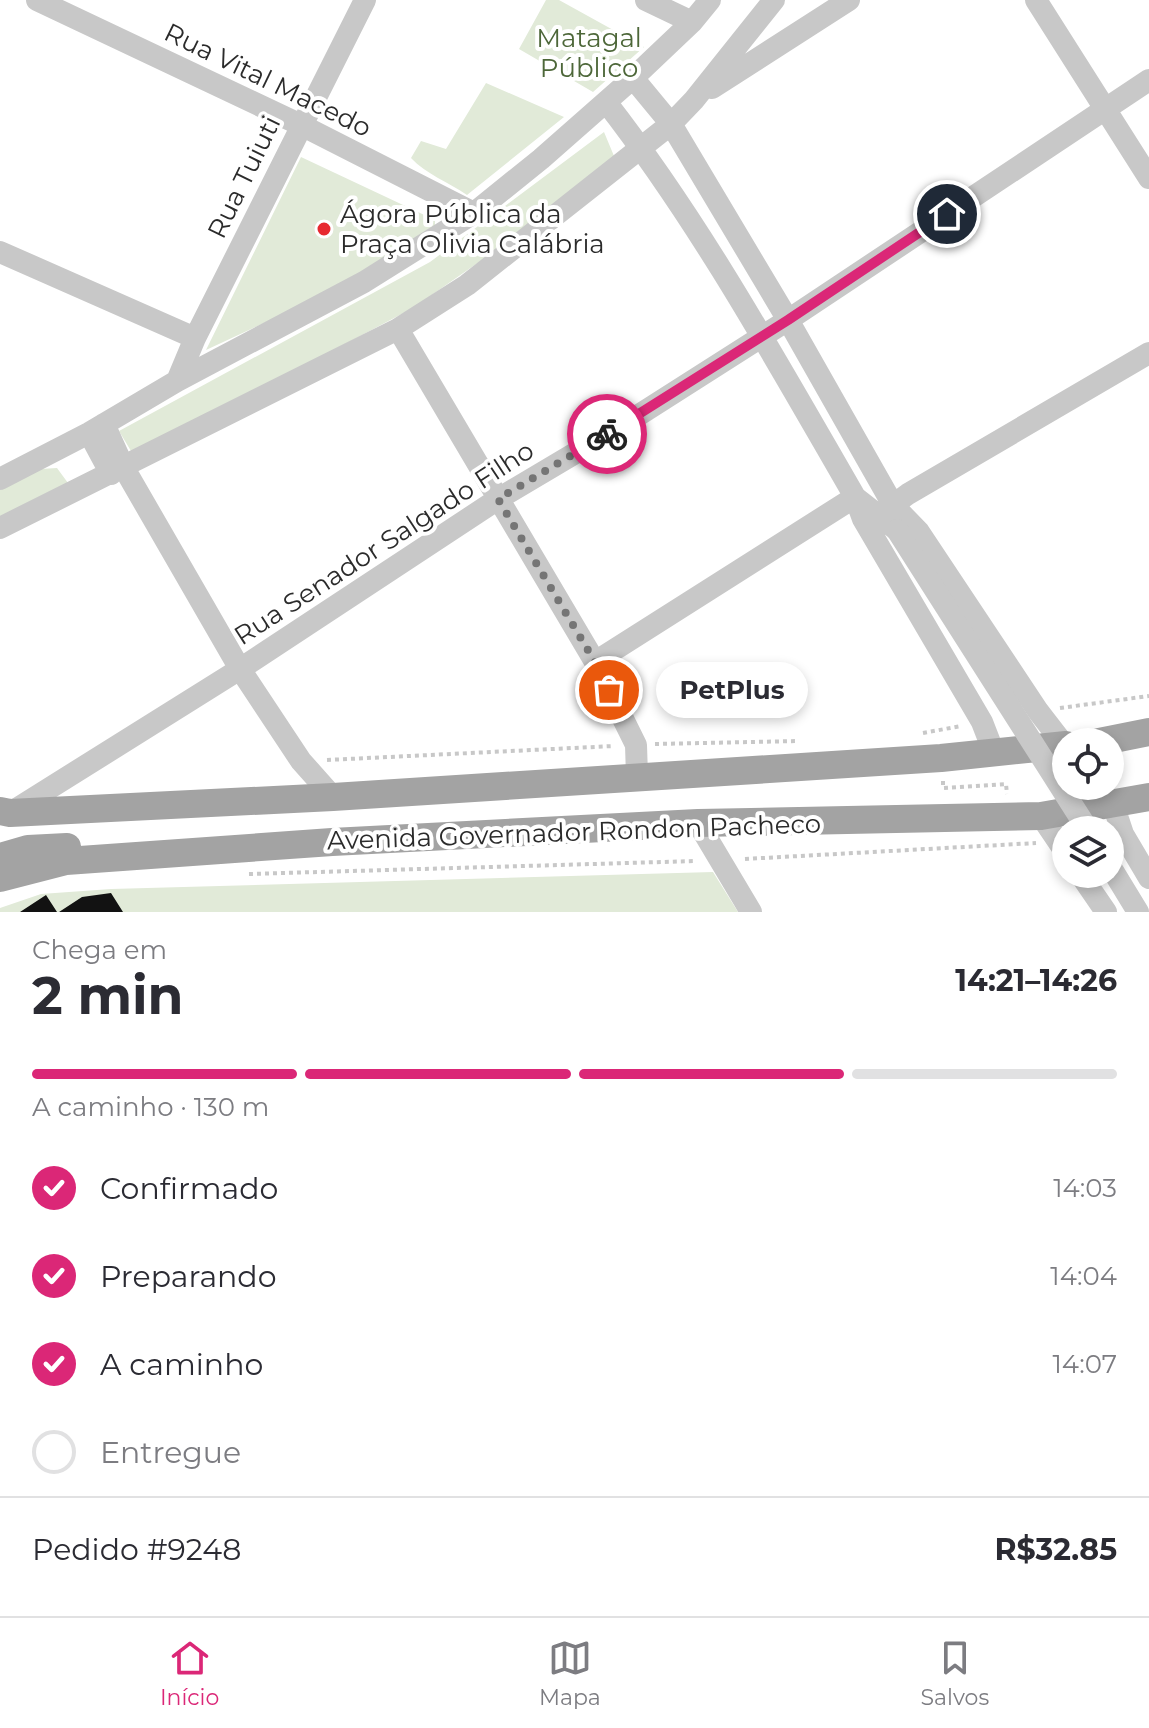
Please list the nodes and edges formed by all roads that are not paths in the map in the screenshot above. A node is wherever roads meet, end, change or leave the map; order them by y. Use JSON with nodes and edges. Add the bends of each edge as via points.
{"nodes":[{"id":1,"x":37,"y":0,"type":"edge"},
{"id":2,"x":365,"y":0,"type":"edge"},
{"id":3,"x":646,"y":0,"type":"edge"},
{"id":4,"x":710,"y":0,"type":"edge"},
{"id":5,"x":774,"y":0,"type":"edge"},
{"id":6,"x":849,"y":0,"type":"edge"},
{"id":7,"x":1036,"y":0,"type":"edge"},
{"id":8,"x":692,"y":22,"type":"junction"},
{"id":9,"x":633,"y":78,"type":"junction"},
{"id":10,"x":1149,"y":80,"type":"edge"},
{"id":11,"x":694,"y":100,"type":"junction"},
{"id":12,"x":606,"y":102,"type":"junction"},
{"id":13,"x":1105,"y":108,"type":"junction"},
{"id":14,"x":671,"y":124,"type":"junction"},
{"id":15,"x":301,"y":125,"type":"junction"},
{"id":16,"x":642,"y":149,"type":"junction"},
{"id":17,"x":1149,"y":178,"type":"edge"},
{"id":18,"x":474,"y":213,"type":"junction"},
{"id":19,"x":0,"y":252,"type":"edge"},
{"id":20,"x":788,"y":320,"type":"junction"},
{"id":21,"x":398,"y":329,"type":"junction"},
{"id":22,"x":762,"y":337,"type":"junction"},
{"id":23,"x":195,"y":338,"type":"junction"},
{"id":24,"x":1149,"y":353,"type":"edge"},
{"id":25,"x":177,"y":381,"type":"junction"},
{"id":26,"x":96,"y":429,"type":"junction"},
{"id":27,"x":117,"y":471,"type":"junction"},
{"id":28,"x":0,"y":479,"type":"edge"},
{"id":29,"x":855,"y":497,"type":"junction"},
{"id":30,"x":498,"y":499,"type":"junction"},
{"id":31,"x":893,"y":505,"type":"junction"},
{"id":32,"x":0,"y":528,"type":"edge"},
{"id":33,"x":897,"y":530,"type":"junction"},
{"id":34,"x":999,"y":653,"type":"junction"},
{"id":35,"x":595,"y":662,"type":"junction"},
{"id":36,"x":240,"y":669,"type":"junction"},
{"id":37,"x":958,"y":681,"type":"junction"},
{"id":38,"x":1052,"y":728,"type":"edge"},
{"id":39,"x":1149,"y":732,"type":"edge"},
{"id":40,"x":1124,"y":737,"type":"edge"},
{"id":41,"x":1052,"y":747,"type":"edge"},
{"id":42,"x":994,"y":753,"type":"junction"},
{"id":43,"x":637,"y":776,"type":"junction"},
{"id":44,"x":333,"y":797,"type":"junction"},
{"id":45,"x":1149,"y":797,"type":"edge"},
{"id":46,"x":1113,"y":804,"type":"junction"},
{"id":47,"x":5,"y":812,"type":"edge"},
{"id":48,"x":1041,"y":816,"type":"junction"},
{"id":49,"x":1079,"y":816,"type":"edge"},
{"id":50,"x":698,"y":823,"type":"junction"},
{"id":51,"x":1052,"y":833,"type":"edge"},
{"id":52,"x":150,"y":855,"type":"junction"},
{"id":53,"x":0,"y":857,"type":"edge"},
{"id":54,"x":1124,"y":865,"type":"edge"},
{"id":55,"x":1148,"y":876,"type":"edge"},
{"id":56,"x":0,"y":878,"type":"edge"},
{"id":57,"x":1090,"y":888,"type":"edge"},
{"id":58,"x":1123,"y":888,"type":"edge"},
{"id":59,"x":1102,"y":906,"type":"edge"},
{"id":60,"x":751,"y":912,"type":"edge"},
{"id":61,"x":1138,"y":912,"type":"edge"}],
"edges":[{"from":1,"to":15,"type":"street","name":"Rua Vital Macedo"},
{"from":2,"to":15,"type":"street","name":"Rua Tuiuti"},
{"from":3,"to":8,"type":"street"},
{"from":4,"to":8,"type":"street"},
{"from":5,"to":11,"type":"street"},
{"from":6,"to":11,"type":"street"},
{"from":7,"to":13,"type":"street"},
{"from":8,"to":9,"type":"street"},
{"from":9,"to":12,"type":"street"},
{"from":9,"to":14,"type":"street"},
{"from":10,"to":13,"type":"street","name":"Rua Senador Salgado Filho"},
{"from":11,"to":14,"type":"street"},
{"from":12,"to":16,"type":"street"},
{"from":12,"to":18,"type":"street"},
{"from":13,"to":17,"type":"street"},
{"from":13,"to":20,"type":"street","name":"Rua Senador Salgado Filho"},
{"from":14,"to":16,"type":"street"},
{"from":14,"to":20,"type":"street"},
{"from":15,"to":18,"type":"street","name":"Rua Vital Macedo"},
{"from":15,"to":23,"type":"street","name":"Rua Tuiuti"},
{"from":16,"to":21,"type":"street","via":[[467,285]]},
{"from":16,"to":22,"type":"street"},
{"from":18,"to":25,"type":"street","via":[[364,282]]},
{"from":19,"to":23,"type":"street"},
{"from":20,"to":22,"type":"street","name":"Rua Senador Salgado Filho"},
{"from":20,"to":31,"type":"street"},
{"from":21,"to":27,"type":"street"},
{"from":21,"to":30,"type":"street"},
{"from":22,"to":29,"type":"street"},
{"from":22,"to":30,"type":"street","name":"Rua Senador Salgado Filho"},
{"from":23,"to":25,"type":"street","name":"Rua Tuiuti"},
{"from":24,"to":31,"type":"street"},
{"from":25,"to":26,"type":"street"},
{"from":26,"to":27,"type":"street"},
{"from":26,"to":28,"type":"street"},
{"from":27,"to":32,"type":"street"},
{"from":27,"to":36,"type":"street"},
{"from":29,"to":33,"type":"street"},
{"from":29,"to":35,"type":"street"},
{"from":29,"to":37,"type":"street"},
{"from":30,"to":35,"type":"street"},
{"from":30,"to":36,"type":"street","name":"Rua Senador Salgado Filho"},
{"from":31,"to":33,"type":"street"},
{"from":31,"to":34,"type":"street","via":[[919,532]]},
{"from":33,"to":49,"type":"street","bridge":true},
{"from":34,"to":37,"type":"street","via":[[1002,676],[992,691],[978,695]]},
{"from":34,"to":38,"type":"street"},
{"from":35,"to":43,"type":"street","via":[[636,745]]},
{"from":36,"to":44,"type":"street","via":[[301,761]]},
{"from":36,"to":47,"type":"street","name":"Rua Senador Salgado Filho"},
{"from":37,"to":42,"type":"street"},
{"from":39,"to":40,"type":"main road"},
{"from":41,"to":42,"type":"main road","name":"Avenida Governador Rondon Pacheco"},
{"from":42,"to":43,"type":"main road","name":"Avenida Governador Rondon Pacheco"},
{"from":43,"to":44,"type":"main road","name":"Avenida Governador Rondon Pacheco"},
{"from":44,"to":47,"type":"main road","name":"Avenida Governador Rondon Pacheco"},
{"from":45,"to":46,"type":"main road","name":"Avenida Governador Rondon Pacheco"},
{"from":46,"to":48,"type":"main road","name":"Avenida Governador Rondon Pacheco"},
{"from":46,"to":55,"type":"street","via":[[1123,834]]},
{"from":48,"to":50,"type":"main road","name":"Avenida Governador Rondon Pacheco"},
{"from":48,"to":51,"type":"street"},
{"from":50,"to":52,"type":"main road","name":"Avenida Governador Rondon Pacheco"},
{"from":50,"to":60,"type":"street"},
{"from":52,"to":53,"type":"main road","via":[[114,844],[28,849]]},
{"from":52,"to":56,"type":"main road","name":"Avenida Governador Rondon Pacheco","via":[[66,861]]},
{"from":54,"to":55,"type":"street"},
{"from":57,"to":59,"type":"street"},
{"from":58,"to":61,"type":"street","bridge":true}]}
